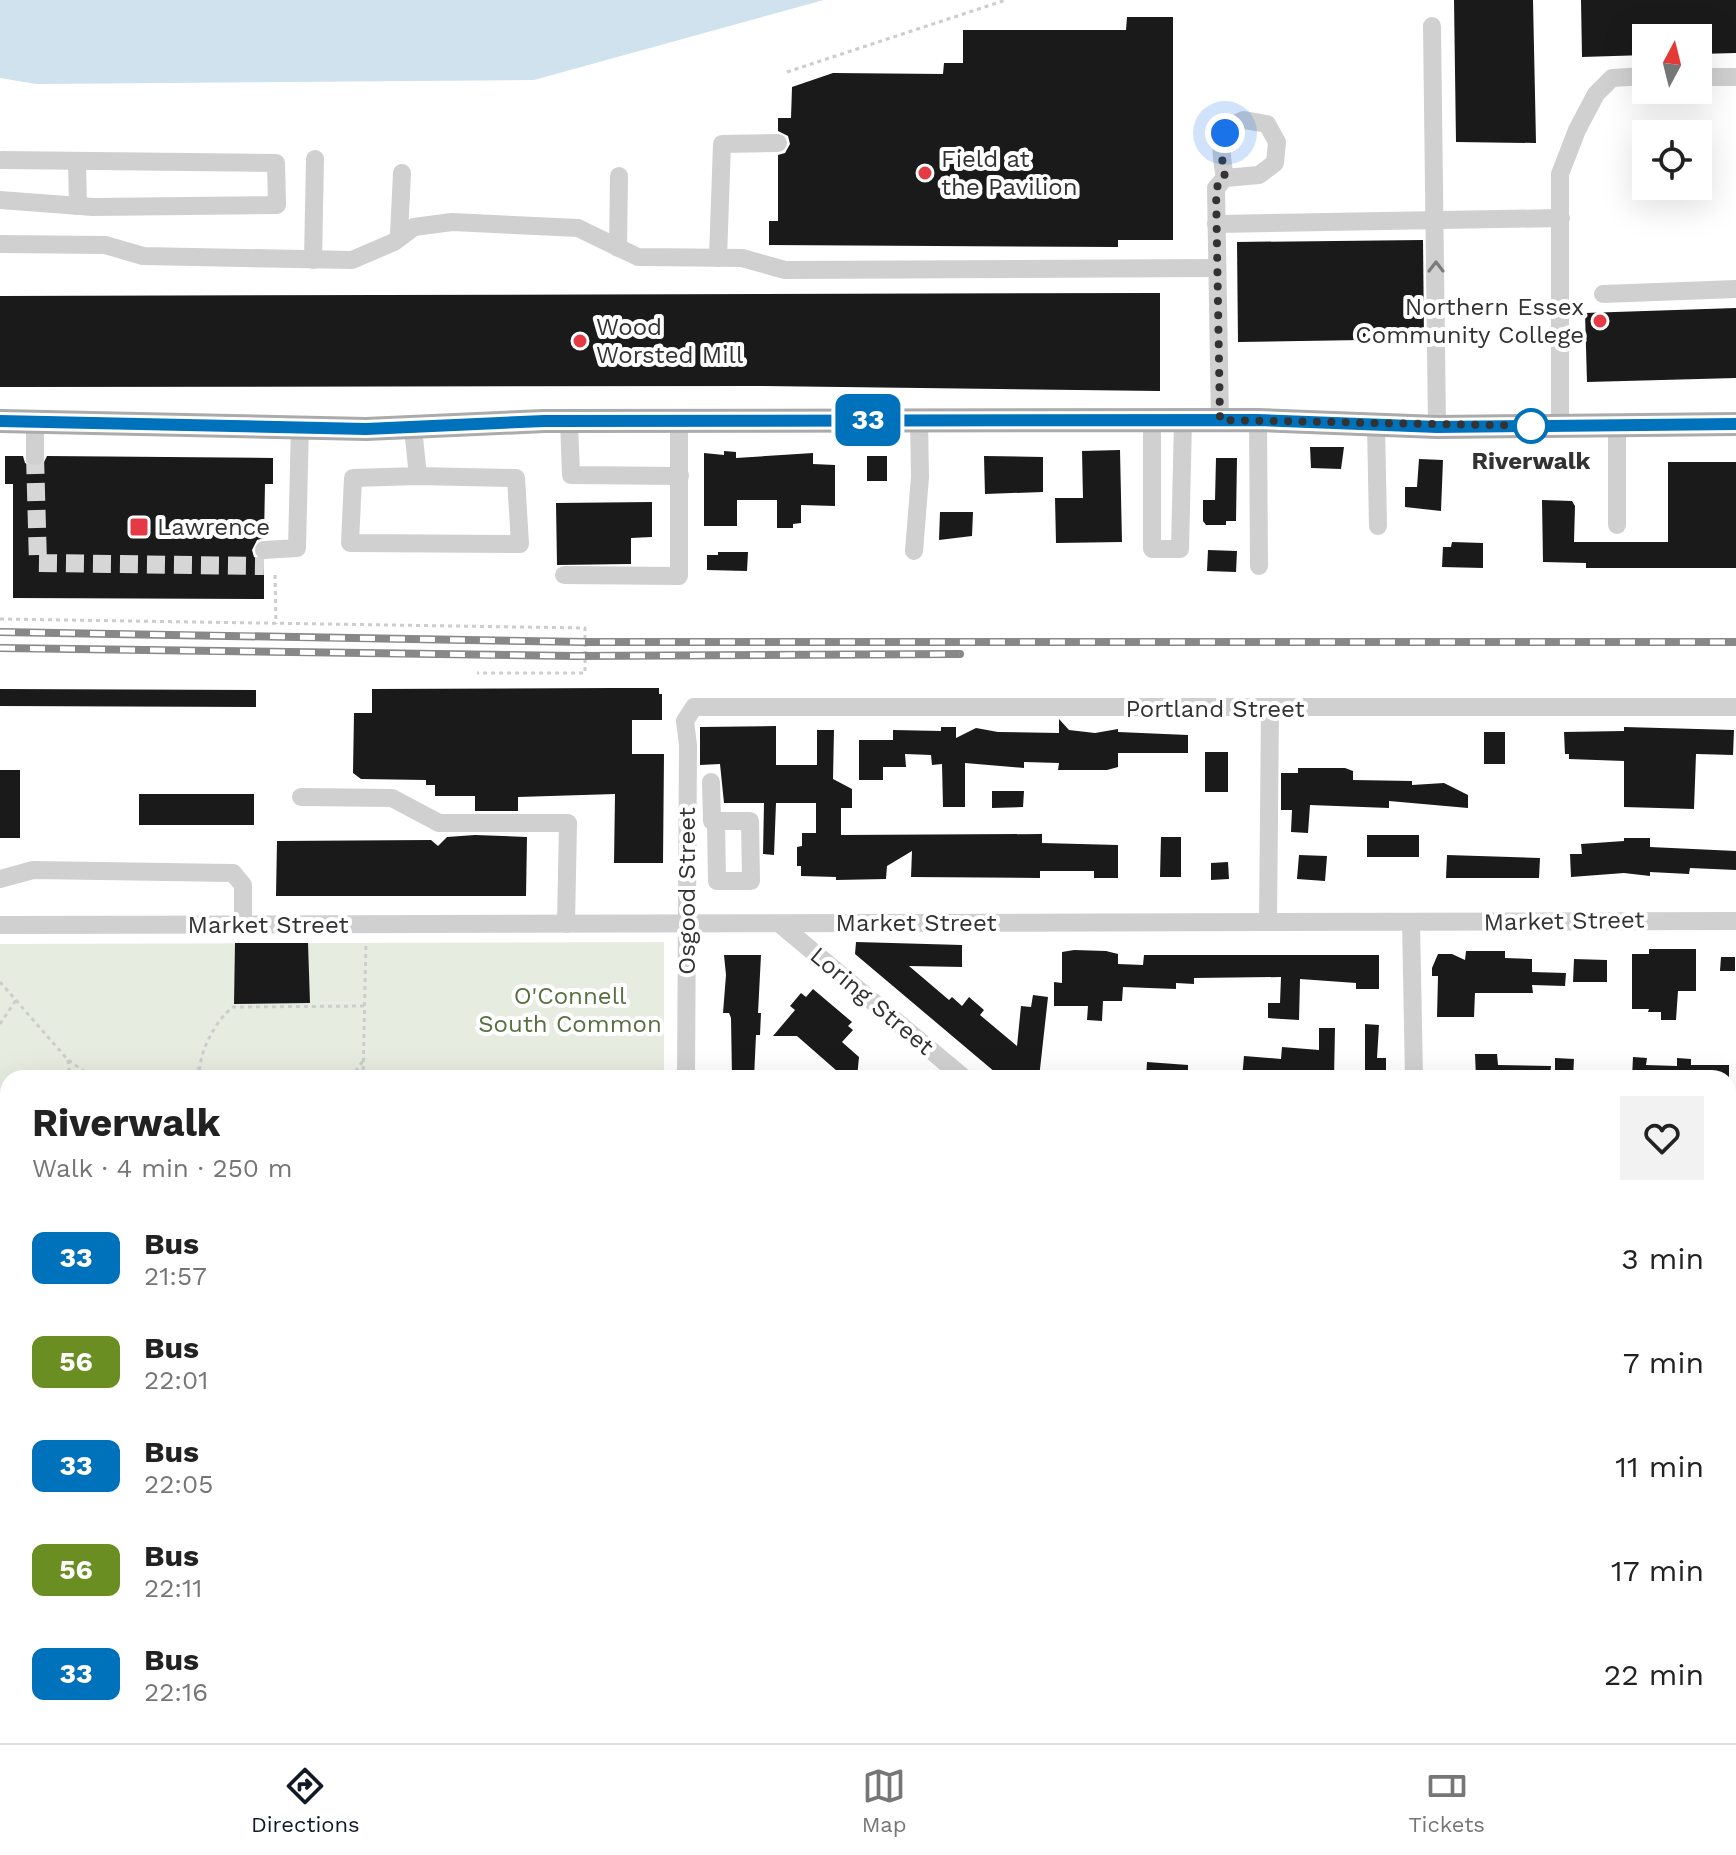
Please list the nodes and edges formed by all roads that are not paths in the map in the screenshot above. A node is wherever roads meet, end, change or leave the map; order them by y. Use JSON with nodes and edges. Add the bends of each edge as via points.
{"nodes":[{"id":1,"x":1432,"y":26,"type":"dead end"},
{"id":2,"x":1632,"y":77,"type":"edge"},
{"id":3,"x":1712,"y":77,"type":"edge"},
{"id":4,"x":1736,"y":77,"type":"edge"},
{"id":5,"x":778,"y":143,"type":"dead end"},
{"id":6,"x":315,"y":159,"type":"dead end"},
{"id":7,"x":2,"y":160,"type":"dead end"},
{"id":8,"x":77,"y":161,"type":"junction"},
{"id":9,"x":402,"y":173,"type":"dead end"},
{"id":10,"x":619,"y":176,"type":"dead end"},
{"id":11,"x":1225,"y":178,"type":"dead end"},
{"id":12,"x":0,"y":200,"type":"edge"},
{"id":13,"x":78,"y":206,"type":"junction"},
{"id":14,"x":1561,"y":218,"type":"junction"},
{"id":15,"x":1436,"y":222,"type":"junction"},
{"id":16,"x":1216,"y":224,"type":"junction"},
{"id":17,"x":399,"y":235,"type":"junction"},
{"id":18,"x":0,"y":244,"type":"edge"},
{"id":19,"x":618,"y":248,"type":"junction"},
{"id":20,"x":718,"y":258,"type":"junction"},
{"id":21,"x":313,"y":260,"type":"junction"},
{"id":22,"x":1217,"y":268,"type":"junction"},
{"id":23,"x":1736,"y":289,"type":"edge"},
{"id":24,"x":1603,"y":294,"type":"dead end"},
{"id":25,"x":919,"y":420,"type":"junction"},
{"id":26,"x":1220,"y":420,"type":"junction"},
{"id":27,"x":1258,"y":420,"type":"junction"},
{"id":28,"x":0,"y":421,"type":"edge"},
{"id":29,"x":569,"y":421,"type":"junction"},
{"id":30,"x":679,"y":421,"type":"junction"},
{"id":31,"x":1152,"y":421,"type":"junction"},
{"id":32,"x":1183,"y":421,"type":"junction"},
{"id":33,"x":35,"y":422,"type":"junction"},
{"id":34,"x":1736,"y":424,"type":"edge"},
{"id":35,"x":1376,"y":425,"type":"junction"},
{"id":36,"x":300,"y":426,"type":"junction"},
{"id":37,"x":1437,"y":427,"type":"junction"},
{"id":38,"x":1560,"y":427,"type":"junction"},
{"id":39,"x":1617,"y":427,"type":"junction"},
{"id":40,"x":413,"y":428,"type":"junction"},
{"id":41,"x":35,"y":456,"type":"tunnel mouth"},
{"id":42,"x":418,"y":476,"type":"junction"},
{"id":43,"x":680,"y":476,"type":"junction"},
{"id":44,"x":1617,"y":525,"type":"dead end"},
{"id":45,"x":1378,"y":526,"type":"dead end"},
{"id":46,"x":914,"y":551,"type":"dead end"},
{"id":47,"x":268,"y":564,"type":"tunnel mouth"},
{"id":48,"x":1259,"y":566,"type":"dead end"},
{"id":49,"x":564,"y":575,"type":"dead end"},
{"id":50,"x":694,"y":707,"type":"joint"},
{"id":51,"x":1736,"y":707,"type":"edge"},
{"id":52,"x":1270,"y":709,"type":"junction"},
{"id":53,"x":711,"y":782,"type":"dead end"},
{"id":54,"x":301,"y":797,"type":"dead end"},
{"id":55,"x":688,"y":821,"type":"junction"},
{"id":56,"x":0,"y":879,"type":"edge"},
{"id":57,"x":1736,"y":921,"type":"edge"},
{"id":58,"x":1268,"y":922,"type":"junction"},
{"id":59,"x":1411,"y":922,"type":"junction"},
{"id":60,"x":566,"y":924,"type":"junction"},
{"id":61,"x":687,"y":924,"type":"junction"},
{"id":62,"x":780,"y":924,"type":"junction"},
{"id":63,"x":0,"y":925,"type":"edge"},
{"id":64,"x":243,"y":925,"type":"junction"},
{"id":65,"x":686,"y":1070,"type":"edge"},
{"id":66,"x":954,"y":1070,"type":"edge"},
{"id":67,"x":1414,"y":1070,"type":"edge"}],
"edges":[{"from":1,"to":15,"type":"street"},
{"from":2,"to":14,"type":"street","via":[[1612,78],[1596,94],[1577,130],[1560,174]]},
{"from":3,"to":4,"type":"street"},
{"from":5,"to":20,"type":"street","via":[[722,144]]},
{"from":6,"to":21,"type":"street"},
{"from":7,"to":8,"type":"street"},
{"from":8,"to":13,"type":"street"},
{"from":8,"to":13,"type":"street","via":[[276,163],[277,205]]},
{"from":9,"to":17,"type":"street"},
{"from":10,"to":19,"type":"street"},
{"from":11,"to":16,"type":"street","via":[[1216,188]]},
{"from":12,"to":13,"type":"street"},
{"from":14,"to":15,"type":"street"},
{"from":14,"to":38,"type":"street"},
{"from":15,"to":16,"type":"street"},
{"from":37,"to":15,"type":"street","one_way":true},
{"from":16,"to":22,"type":"street"},
{"from":17,"to":19,"type":"street","via":[[414,227],[452,222],[578,228]]},
{"from":17,"to":21,"type":"street","via":[[352,260]]},
{"from":18,"to":21,"type":"street","via":[[105,245],[143,256]]},
{"from":19,"to":20,"type":"street","via":[[638,257]]},
{"from":20,"to":22,"type":"street","via":[[742,258],[785,270]]},
{"from":22,"to":26,"type":"street"},
{"from":23,"to":24,"type":"street"},
{"from":25,"to":30,"type":"main road"},
{"from":25,"to":31,"type":"main road"},
{"from":25,"to":46,"type":"street"},
{"from":26,"to":27,"type":"main road"},
{"from":26,"to":32,"type":"main road"},
{"from":27,"to":35,"type":"main road"},
{"from":27,"to":48,"type":"street"},
{"from":28,"to":33,"type":"main road"},
{"from":29,"to":30,"type":"main road"},
{"from":29,"to":40,"type":"main road"},
{"from":29,"to":43,"type":"street","via":[[571,475]]},
{"from":30,"to":43,"type":"street"},
{"from":31,"to":32,"type":"main road"},
{"from":31,"to":32,"type":"street","via":[[1152,549],[1180,549]]},
{"from":33,"to":36,"type":"main road"},
{"from":33,"to":41,"type":"street"},
{"from":34,"to":39,"type":"main road"},
{"from":35,"to":37,"type":"main road"},
{"from":35,"to":45,"type":"street"},
{"from":36,"to":40,"type":"main road"},
{"from":36,"to":47,"type":"street","via":[[297,548]]},
{"from":37,"to":38,"type":"main road"},
{"from":38,"to":39,"type":"main road"},
{"from":39,"to":44,"type":"street"},
{"from":40,"to":42,"type":"street"},
{"from":42,"to":42,"type":"street","via":[[353,478],[350,543],[520,544],[516,478]]},
{"from":43,"to":49,"type":"street","via":[[679,576]]},
{"from":50,"to":52,"type":"street","name":"Portland Street"},
{"from":50,"to":55,"type":"street","name":"Osgood Street","via":[[685,721]]},
{"from":51,"to":52,"type":"street","name":"Portland Street"},
{"from":52,"to":58,"type":"street"},
{"from":53,"to":55,"type":"street","via":[[714,821]]},
{"from":54,"to":60,"type":"street","via":[[392,798],[439,823],[568,823]]},
{"from":55,"to":61,"type":"street","name":"Osgood Street"},
{"from":56,"to":64,"type":"street","via":[[33,870],[233,873],[243,885]]},
{"from":57,"to":59,"type":"street","name":"Market Street"},
{"from":58,"to":59,"type":"street","name":"Market Street"},
{"from":58,"to":62,"type":"street","name":"Market Street"},
{"from":59,"to":67,"type":"street"},
{"from":60,"to":61,"type":"street","name":"Market Street"},
{"from":60,"to":64,"type":"street","name":"Market Street"},
{"from":61,"to":62,"type":"street","name":"Market Street"},
{"from":61,"to":65,"type":"street","name":"Osgood Street"},
{"from":62,"to":66,"type":"street","name":"Loring Street"},
{"from":63,"to":64,"type":"street","name":"Market Street"}]}
